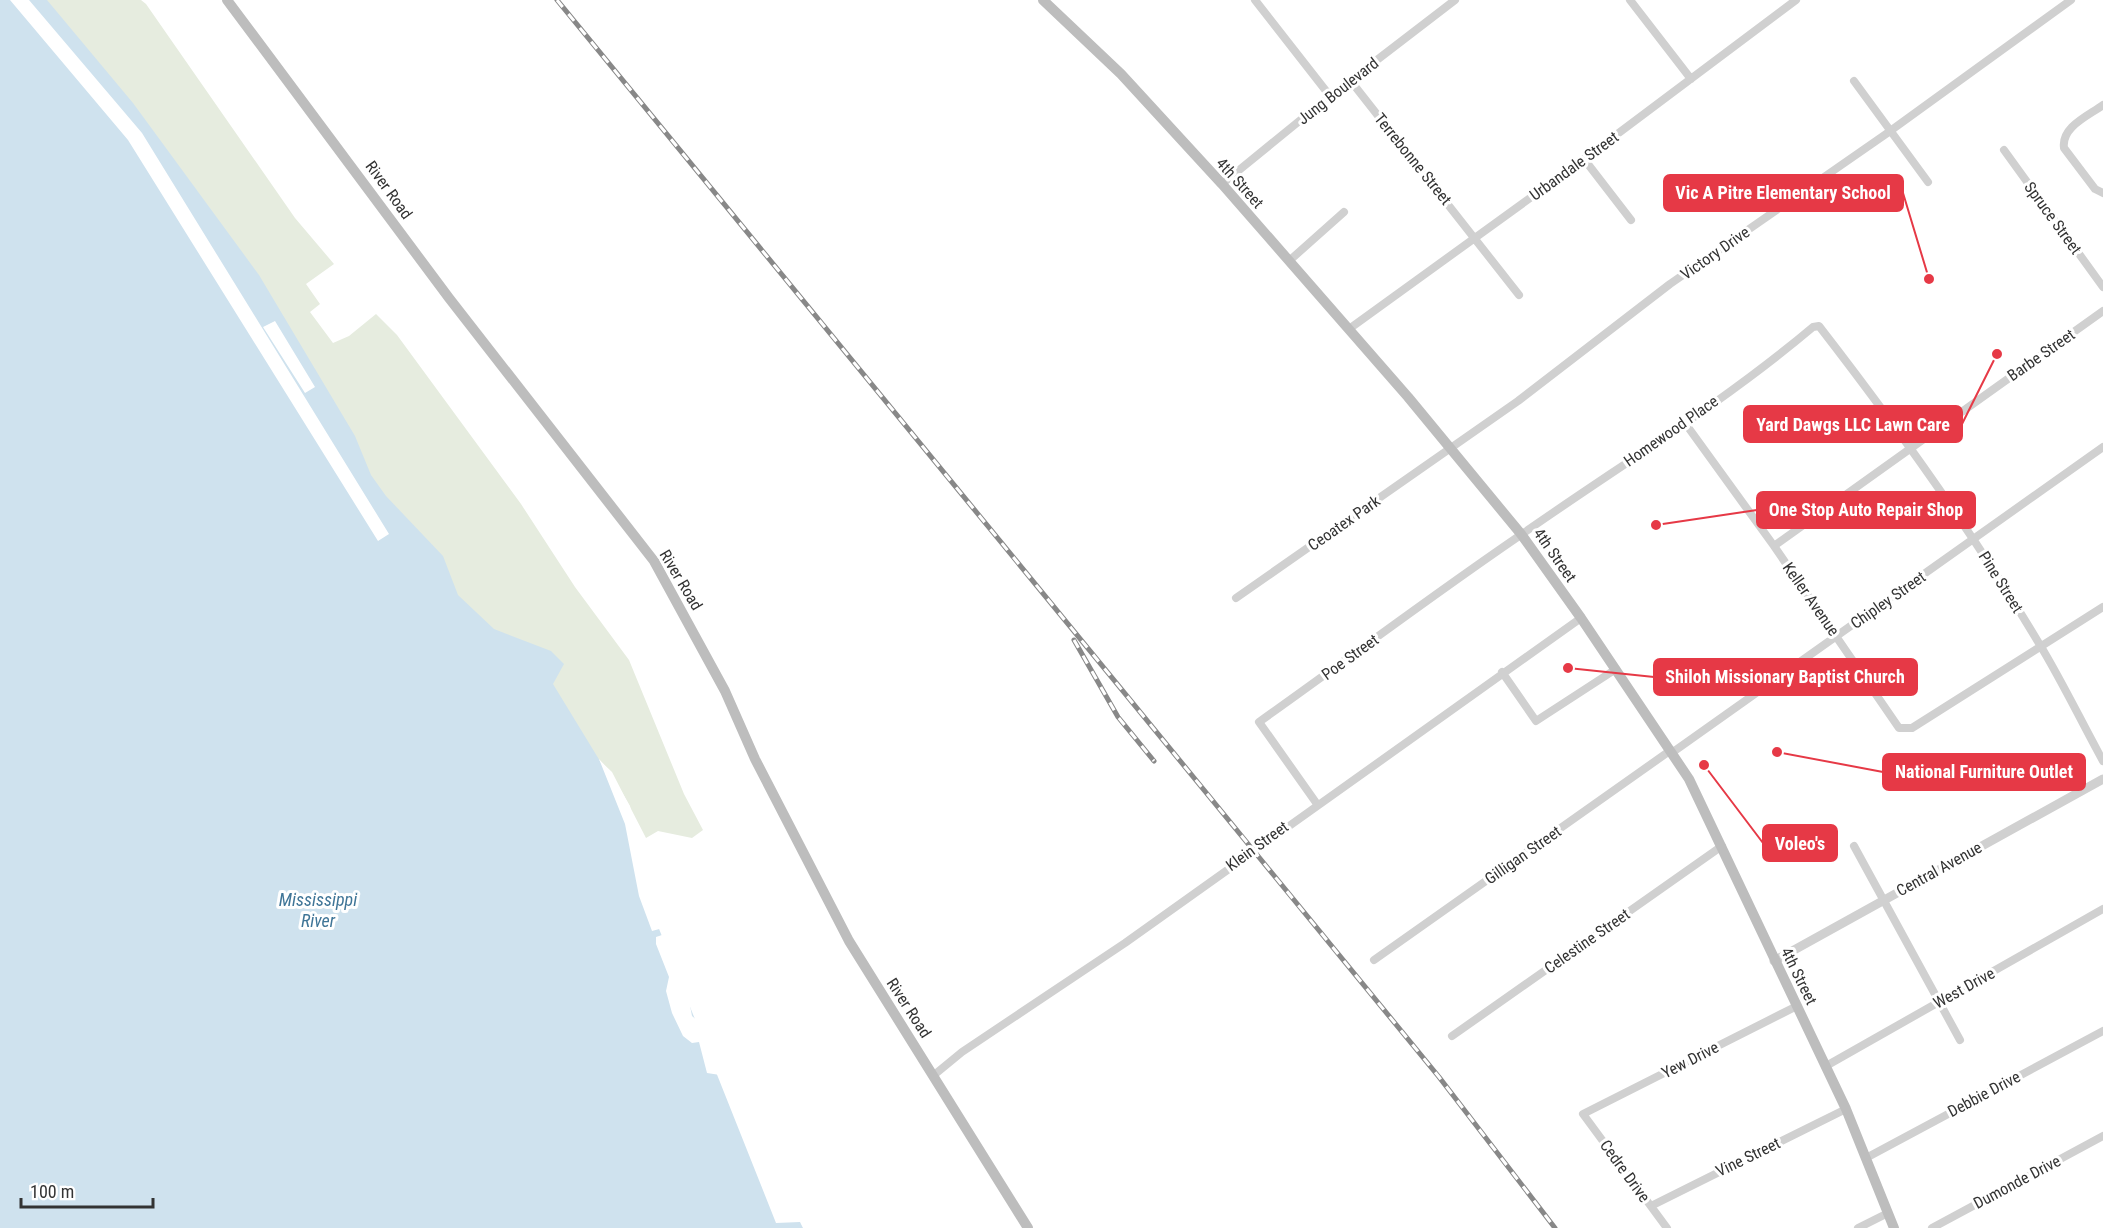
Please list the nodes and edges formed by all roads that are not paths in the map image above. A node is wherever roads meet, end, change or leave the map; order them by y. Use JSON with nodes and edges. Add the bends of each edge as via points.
{"nodes":[{"id":1,"x":227,"y":0,"type":"edge"},
{"id":2,"x":1043,"y":0,"type":"edge"},
{"id":3,"x":1255,"y":0,"type":"edge"},
{"id":4,"x":1455,"y":0,"type":"edge"},
{"id":5,"x":1629,"y":0,"type":"edge"},
{"id":6,"x":1796,"y":0,"type":"edge"},
{"id":7,"x":2071,"y":0,"type":"edge"},
{"id":8,"x":1691,"y":79,"type":"junction"},
{"id":9,"x":1350,"y":81,"type":"junction"},
{"id":10,"x":1854,"y":81,"type":"dead end"},
{"id":11,"x":1330,"y":96,"type":"junction"},
{"id":12,"x":2103,"y":105,"type":"edge"},
{"id":13,"x":1891,"y":130,"type":"junction"},
{"id":14,"x":2004,"y":150,"type":"dead end"},
{"id":15,"x":1584,"y":159,"type":"junction"},
{"id":16,"x":1928,"y":182,"type":"dead end"},
{"id":17,"x":1222,"y":184,"type":"junction"},
{"id":18,"x":2103,"y":193,"type":"edge"},
{"id":19,"x":1344,"y":212,"type":"dead end"},
{"id":20,"x":1631,"y":220,"type":"dead end"},
{"id":21,"x":1477,"y":238,"type":"junction"},
{"id":22,"x":1289,"y":261,"type":"junction"},
{"id":23,"x":2103,"y":287,"type":"edge"},
{"id":24,"x":1519,"y":294,"type":"dead end"},
{"id":25,"x":2103,"y":311,"type":"edge"},
{"id":26,"x":1818,"y":326,"type":"joint"},
{"id":27,"x":1350,"y":329,"type":"junction"},
{"id":28,"x":1685,"y":423,"type":"junction"},
{"id":29,"x":2103,"y":447,"type":"edge"},
{"id":30,"x":1451,"y":448,"type":"junction"},
{"id":31,"x":1909,"y":448,"type":"junction"},
{"id":32,"x":1521,"y":534,"type":"junction"},
{"id":33,"x":1974,"y":539,"type":"junction"},
{"id":34,"x":1774,"y":546,"type":"junction"},
{"id":35,"x":1236,"y":598,"type":"dead end"},
{"id":36,"x":2103,"y":607,"type":"edge"},
{"id":37,"x":1581,"y":618,"type":"junction"},
{"id":38,"x":1837,"y":636,"type":"junction"},
{"id":39,"x":2041,"y":646,"type":"junction"},
{"id":40,"x":1616,"y":669,"type":"junction"},
{"id":41,"x":1502,"y":672,"type":"junction"},
{"id":42,"x":1672,"y":751,"type":"junction"},
{"id":43,"x":2103,"y":761,"type":"edge"},
{"id":44,"x":2103,"y":778,"type":"edge"},
{"id":45,"x":1317,"y":804,"type":"junction"},
{"id":46,"x":1722,"y":846,"type":"junction"},
{"id":47,"x":1854,"y":846,"type":"dead end"},
{"id":48,"x":1883,"y":900,"type":"junction"},
{"id":49,"x":2103,"y":909,"type":"edge"},
{"id":50,"x":1374,"y":960,"type":"dead end"},
{"id":51,"x":1774,"y":961,"type":"junction"},
{"id":52,"x":1939,"y":1002,"type":"junction"},
{"id":53,"x":1797,"y":1006,"type":"junction"},
{"id":54,"x":2103,"y":1031,"type":"edge"},
{"id":55,"x":1452,"y":1036,"type":"dead end"},
{"id":56,"x":1960,"y":1040,"type":"dead end"},
{"id":57,"x":1826,"y":1066,"type":"junction"},
{"id":58,"x":934,"y":1075,"type":"junction"},
{"id":59,"x":1846,"y":1109,"type":"junction"},
{"id":60,"x":1583,"y":1114,"type":"joint"},
{"id":61,"x":2103,"y":1136,"type":"edge"},
{"id":62,"x":1866,"y":1158,"type":"junction"},
{"id":63,"x":1651,"y":1206,"type":"junction"},
{"id":64,"x":1888,"y":1213,"type":"junction"},
{"id":65,"x":1028,"y":1228,"type":"edge"},
{"id":66,"x":1667,"y":1228,"type":"edge"},
{"id":67,"x":1858,"y":1228,"type":"edge"},
{"id":68,"x":1894,"y":1228,"type":"edge"},
{"id":69,"x":1932,"y":1228,"type":"edge"}],
"edges":[{"from":1,"to":58,"type":"main road","name":"River Road","via":[[453,303],[654,561],[725,691],[849,941]]},
{"from":2,"to":17,"type":"main road","name":"4th Street","via":[[1120,74]]},
{"from":3,"to":11,"type":"street"},
{"from":4,"to":9,"type":"street","name":"Jung Boulevard"},
{"from":5,"to":8,"type":"street"},
{"from":6,"to":8,"type":"street","name":"Urbandale Street"},
{"from":7,"to":13,"type":"street","name":"Victory Drive"},
{"from":8,"to":15,"type":"street","name":"Urbandale Street"},
{"from":9,"to":11,"type":"street","name":"Jung Boulevard"},
{"from":9,"to":21,"type":"street","name":"Terrebonne Street"},
{"from":10,"to":13,"type":"street"},
{"from":11,"to":17,"type":"street","name":"Jung Boulevard"},
{"from":12,"to":18,"type":"street","via":[[2064,134],[2063,140],[2064,148],[2095,189]]},
{"from":13,"to":16,"type":"street"},
{"from":13,"to":30,"type":"street","name":"Victory Drive","via":[[1670,284]]},
{"from":14,"to":23,"type":"street","name":"Spruce Street"},
{"from":15,"to":20,"type":"street"},
{"from":15,"to":21,"type":"street","name":"Urbandale Street"},
{"from":17,"to":22,"type":"main road","name":"4th Street"},
{"from":19,"to":22,"type":"street"},
{"from":21,"to":24,"type":"street","name":"Terrebonne Street"},
{"from":21,"to":27,"type":"street","name":"Urbandale Street"},
{"from":22,"to":27,"type":"main road","name":"4th Street"},
{"from":25,"to":31,"type":"street","name":"Barbe Street"},
{"from":26,"to":28,"type":"street","name":"Homewood Place"},
{"from":26,"to":31,"type":"street","name":"Pine Street"},
{"from":27,"to":30,"type":"main road","name":"4th Street"},
{"from":28,"to":32,"type":"street","name":"Homewood Place"},
{"from":28,"to":34,"type":"street","name":"Keller Avenue"},
{"from":29,"to":33,"type":"street","name":"Chipley Street"},
{"from":30,"to":32,"type":"main road","name":"4th Street"},
{"from":30,"to":35,"type":"street","name":"Ceoatex Park"},
{"from":31,"to":33,"type":"street","name":"Pine Street"},
{"from":31,"to":34,"type":"street","name":"Barbe Street"},
{"from":32,"to":37,"type":"main road","name":"4th Street"},
{"from":32,"to":45,"type":"street","name":"Poe Street","via":[[1259,722]]},
{"from":33,"to":38,"type":"street","name":"Chipley Street"},
{"from":33,"to":39,"type":"street","name":"Pine Street"},
{"from":34,"to":38,"type":"street","name":"Keller Avenue"},
{"from":36,"to":39,"type":"street","name":"Keller Avenue"},
{"from":37,"to":40,"type":"main road","name":"4th Street"},
{"from":37,"to":41,"type":"street","name":"Klein Street"},
{"from":38,"to":39,"type":"street","name":"Keller Avenue","via":[[1893,722],[1905,729]]},
{"from":38,"to":42,"type":"street","name":"Chipley Street"},
{"from":39,"to":43,"type":"street","name":"Pine Street"},
{"from":40,"to":41,"type":"street","via":[[1536,721]]},
{"from":40,"to":42,"type":"main road","name":"4th Street"},
{"from":41,"to":45,"type":"street","name":"Klein Street"},
{"from":42,"to":46,"type":"main road","name":"4th Street"},
{"from":42,"to":50,"type":"street","name":"Gilligan Street"},
{"from":44,"to":48,"type":"street","name":"Central Avenue"},
{"from":45,"to":58,"type":"street","name":"Klein Street"},
{"from":46,"to":51,"type":"main road","name":"4th Street"},
{"from":46,"to":55,"type":"street","name":"Celestine Street"},
{"from":47,"to":48,"type":"street"},
{"from":48,"to":51,"type":"street","name":"Central Avenue"},
{"from":48,"to":52,"type":"street"},
{"from":49,"to":52,"type":"street","name":"West Drive"},
{"from":51,"to":53,"type":"main road","name":"4th Street"},
{"from":52,"to":56,"type":"street"},
{"from":52,"to":57,"type":"street","name":"West Drive"},
{"from":53,"to":57,"type":"main road","name":"4th Street"},
{"from":53,"to":60,"type":"street","name":"Yew Drive"},
{"from":54,"to":62,"type":"street","name":"Debbie Drive"},
{"from":57,"to":59,"type":"main road","name":"4th Street"},
{"from":58,"to":65,"type":"main road","name":"River Road"},
{"from":59,"to":62,"type":"main road","name":"4th Street"},
{"from":59,"to":63,"type":"street","name":"Vine Street"},
{"from":60,"to":63,"type":"street","name":"Cedre Drive"},
{"from":61,"to":69,"type":"street","name":"Dumonde Drive"},
{"from":62,"to":64,"type":"main road","name":"4th Street"},
{"from":63,"to":66,"type":"street","name":"Cedre Drive"},
{"from":64,"to":67,"type":"street"},
{"from":64,"to":68,"type":"main road","name":"4th Street"}]}
